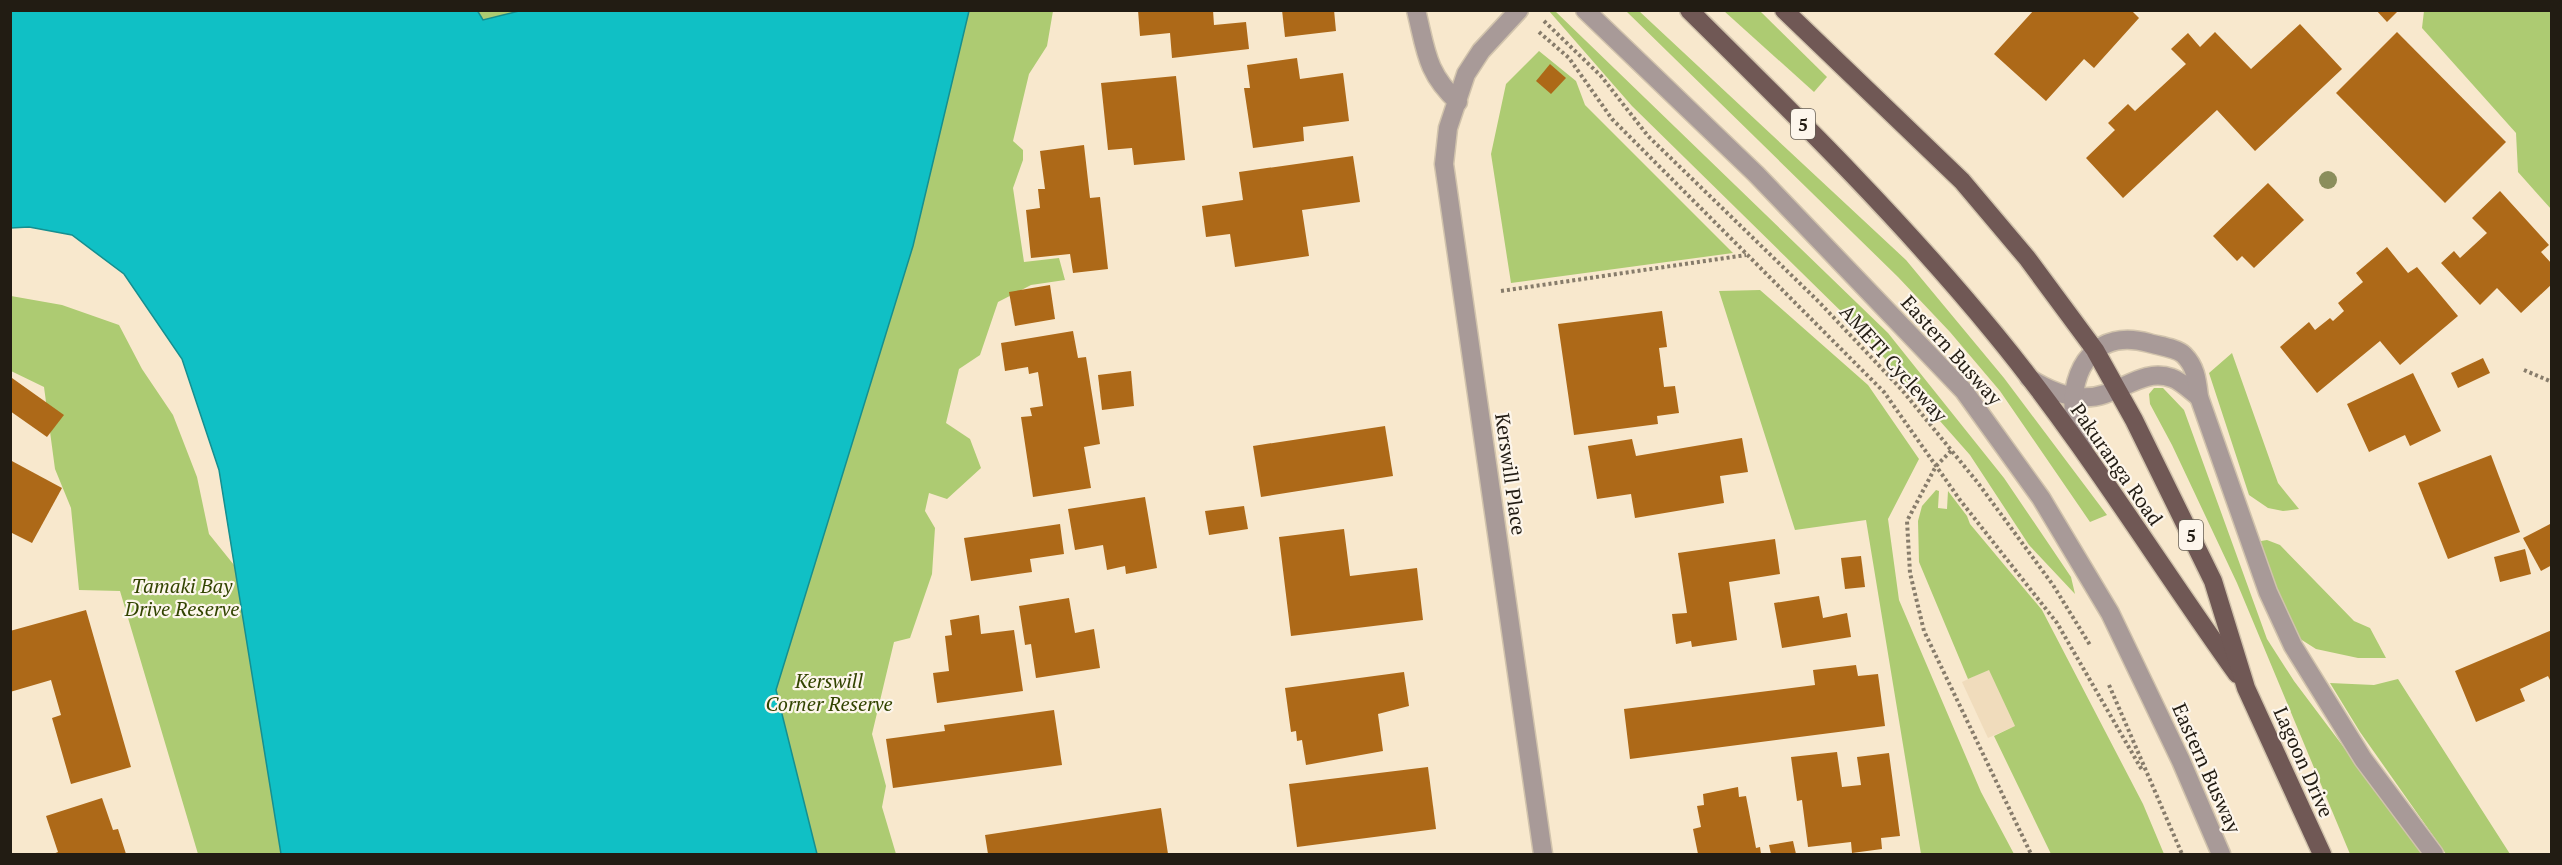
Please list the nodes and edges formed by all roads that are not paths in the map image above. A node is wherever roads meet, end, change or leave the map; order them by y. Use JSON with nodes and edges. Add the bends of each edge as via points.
{"nodes":[{"id":1,"x":1416,"y":10,"type":"edge"},
{"id":2,"x":1519,"y":10,"type":"edge"},
{"id":3,"x":1585,"y":10,"type":"edge"},
{"id":4,"x":1689,"y":10,"type":"edge"},
{"id":5,"x":1784,"y":10,"type":"edge"},
{"id":6,"x":1458,"y":102,"type":"junction"},
{"id":7,"x":2095,"y":350,"type":"junction"},
{"id":8,"x":2027,"y":376,"type":"junction"},
{"id":9,"x":2117,"y":389,"type":"junction"},
{"id":10,"x":2073,"y":397,"type":"junction"},
{"id":11,"x":2199,"y":397,"type":"junction"},
{"id":12,"x":2085,"y":454,"type":"junction"},
{"id":13,"x":2246,"y":688,"type":"junction"},
{"id":14,"x":1544,"y":855,"type":"edge"},
{"id":15,"x":2222,"y":855,"type":"edge"},
{"id":16,"x":2322,"y":855,"type":"edge"},
{"id":17,"x":2434,"y":855,"type":"edge"}],
"edges":[{"from":1,"to":6,"type":"street","via":[[1433,75]]},
{"from":2,"to":6,"type":"street","name":"Kerswill Place","via":[[1481,51],[1466,74]]},
{"from":3,"to":15,"type":"street","name":"Eastern Busway","via":[[1756,174],[1964,391],[2040,498],[2110,613]]},
{"from":4,"to":8,"type":"main road","name":"Pakuranga Road","number":"5","via":[[1915,239]]},
{"from":5,"to":7,"type":"main road","name":"Pakuranga Road","number":"5","via":[[1962,181],[2028,258]]},
{"from":6,"to":14,"type":"street","name":"Kerswill Place","via":[[1448,128],[1443,164]]},
{"from":7,"to":9,"type":"main road","name":"Pakuranga Road","number":"5"},
{"from":7,"to":10,"type":"street","via":[[2083,361]]},
{"from":7,"to":11,"type":"street","via":[[2115,340],[2137,340],[2182,353],[2194,369]]},
{"from":8,"to":10,"type":"street"},
{"from":8,"to":12,"type":"main road","name":"Pakuranga Road","number":"5"},
{"from":9,"to":10,"type":"street","via":[[2103,395]]},
{"from":9,"to":11,"type":"street","via":[[2140,378],[2171,377]]},
{"from":9,"to":13,"type":"main road","name":"Pakuranga Road","number":"5","via":[[2213,581]]},
{"from":10,"to":12,"type":"street","via":[[2074,418]]},
{"from":11,"to":17,"type":"street","via":[[2268,592],[2293,646],[2363,759]]},
{"from":12,"to":13,"type":"main road","name":"Pakuranga Road","number":"5"},
{"from":13,"to":16,"type":"main road","name":"Lagoon Drive","number":"5"}]}
